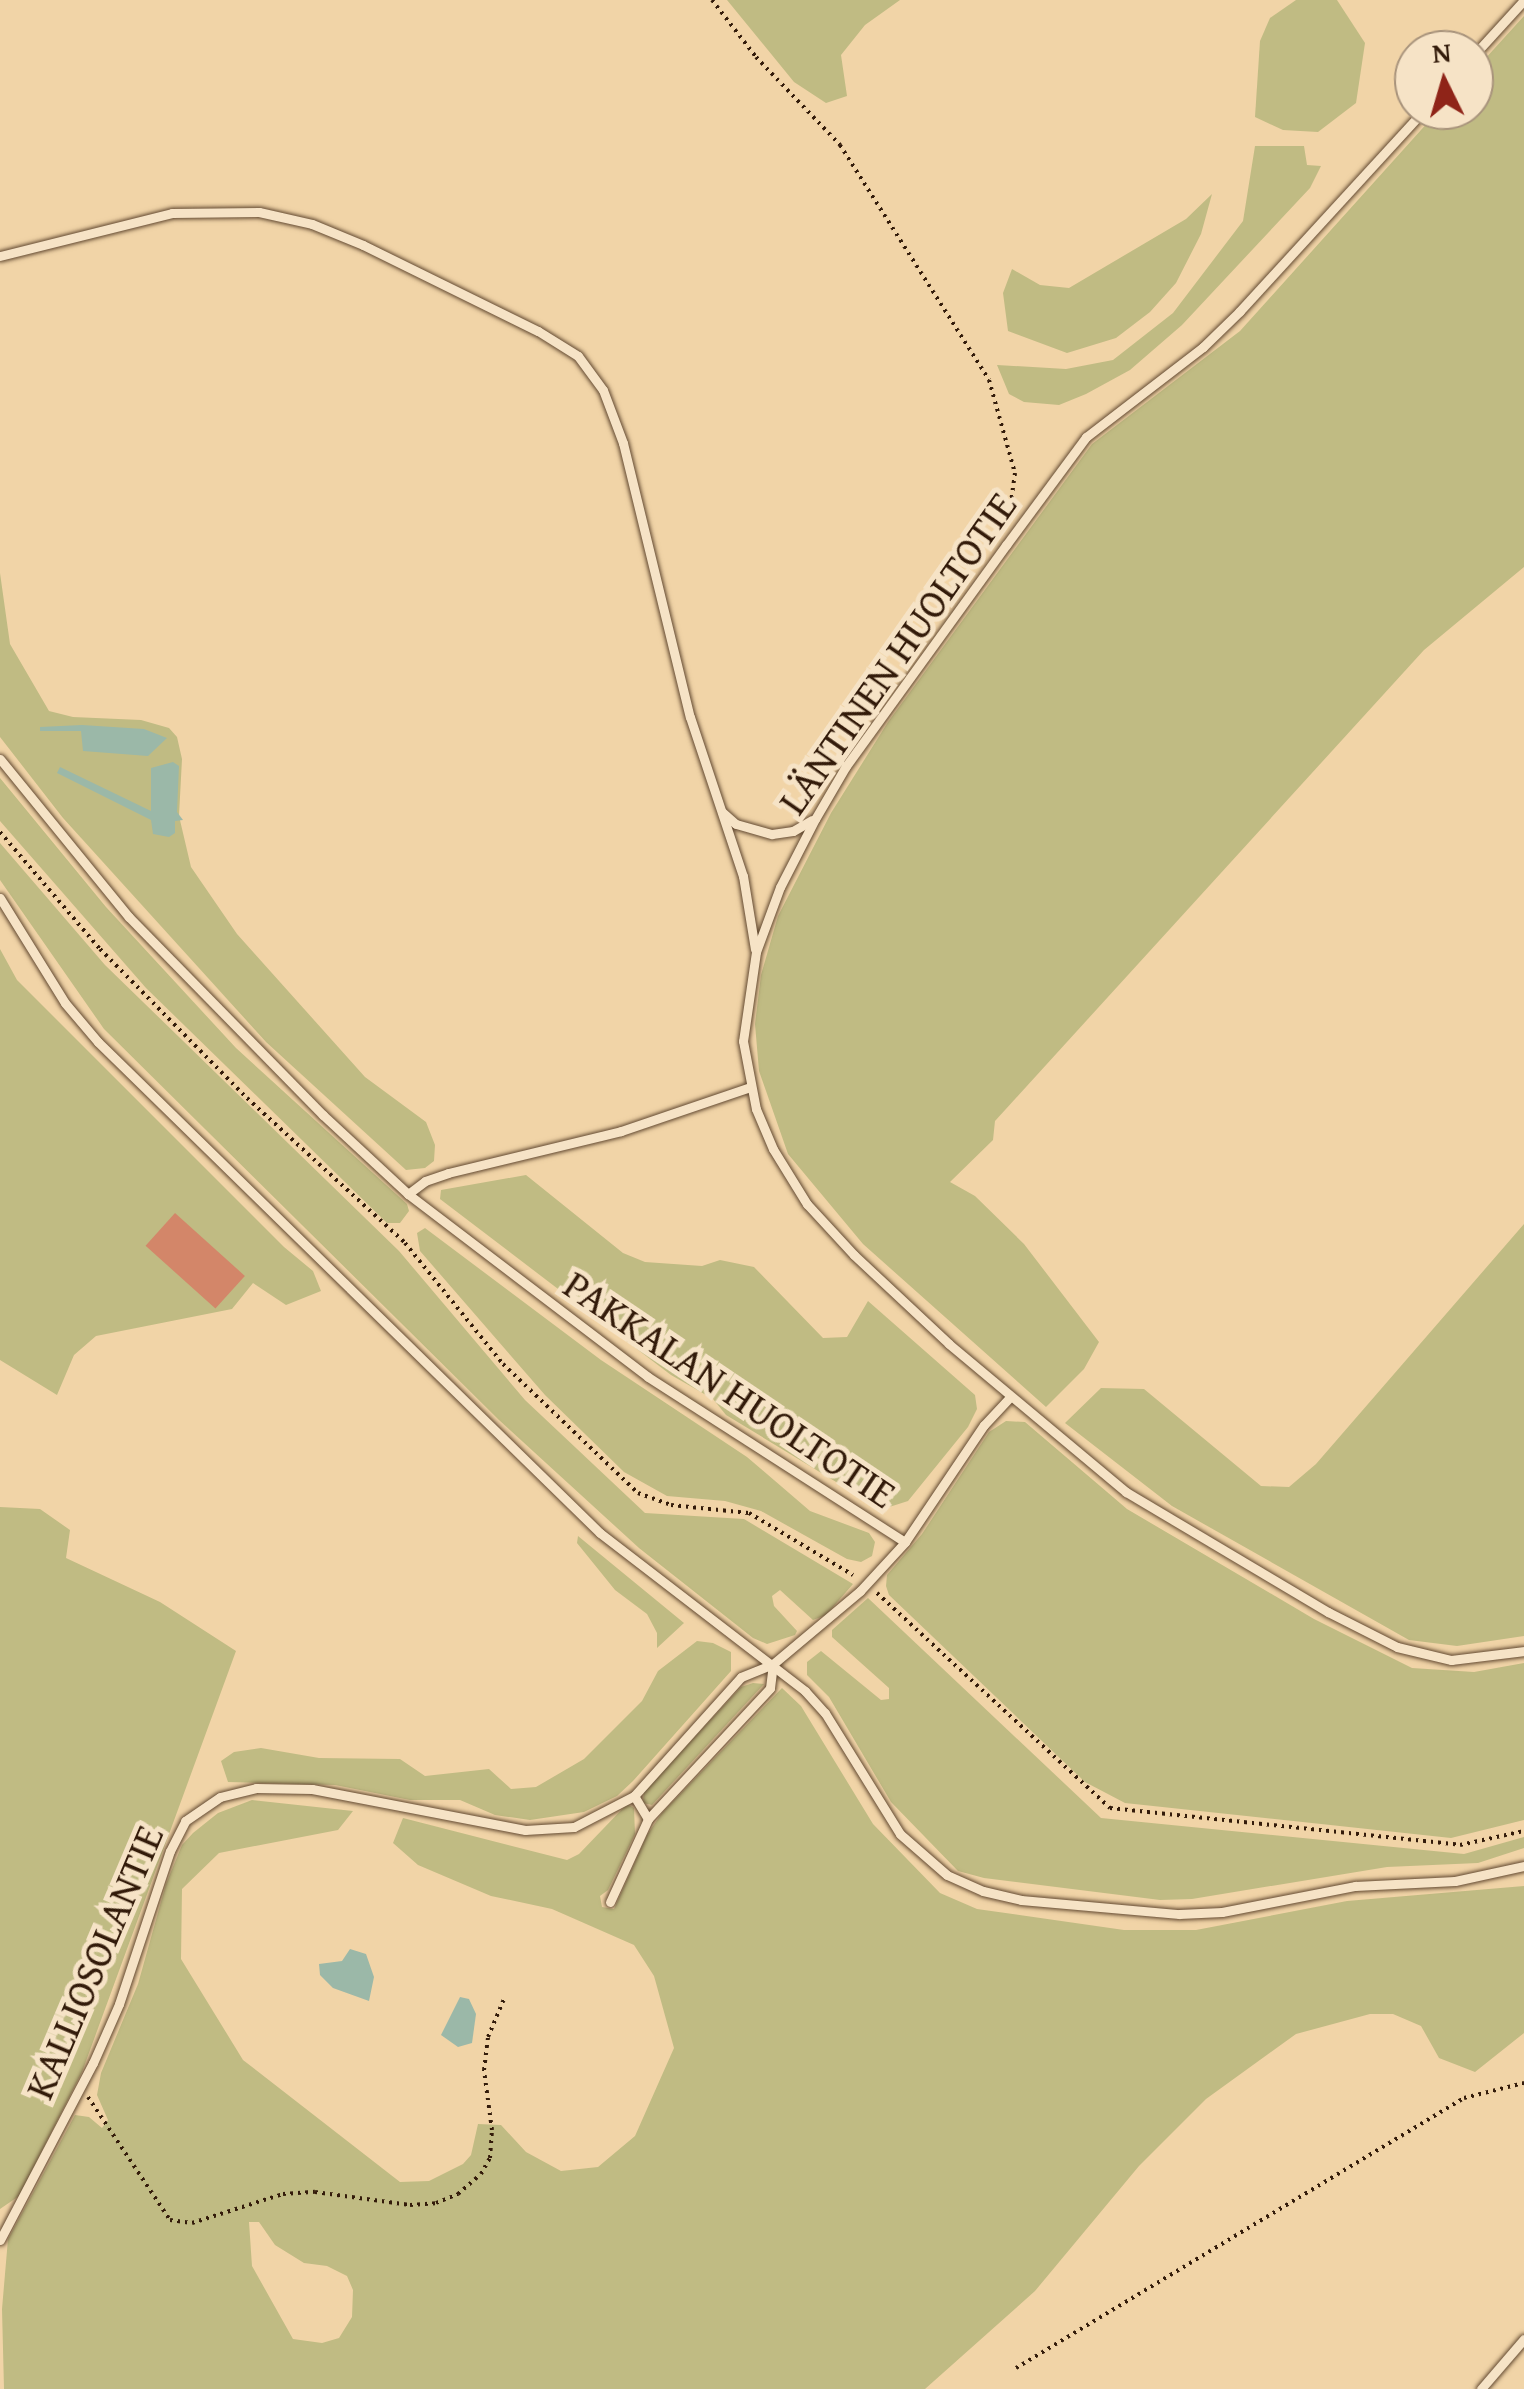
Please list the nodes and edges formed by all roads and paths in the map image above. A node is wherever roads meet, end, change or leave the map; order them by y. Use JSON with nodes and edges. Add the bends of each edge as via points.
{"nodes":[{"id":1,"x":712,"y":0,"type":"edge"},
{"id":2,"x":1524,"y":0,"type":"edge"},
{"id":3,"x":1494,"y":33,"type":"edge"},
{"id":4,"x":1406,"y":130,"type":"edge"},
{"id":5,"x":0,"y":256,"type":"edge"},
{"id":6,"x":1006,"y":545,"type":"junction"},
{"id":7,"x":0,"y":758,"type":"edge"},
{"id":8,"x":719,"y":808,"type":"junction"},
{"id":9,"x":814,"y":818,"type":"junction"},
{"id":10,"x":0,"y":832,"type":"edge"},
{"id":11,"x":0,"y":898,"type":"edge"},
{"id":12,"x":756,"y":952,"type":"junction"},
{"id":13,"x":750,"y":1087,"type":"junction"},
{"id":14,"x":408,"y":1194,"type":"junction"},
{"id":15,"x":1010,"y":1398,"type":"junction"},
{"id":16,"x":905,"y":1542,"type":"junction"},
{"id":17,"x":867,"y":1584,"type":"junction"},
{"id":18,"x":1524,"y":1651,"type":"edge"},
{"id":19,"x":773,"y":1664,"type":"junction"},
{"id":20,"x":634,"y":1796,"type":"junction"},
{"id":21,"x":648,"y":1819,"type":"junction"},
{"id":22,"x":1524,"y":1830,"type":"edge"},
{"id":23,"x":1524,"y":1866,"type":"edge"},
{"id":24,"x":610,"y":1902,"type":"dead end"},
{"id":25,"x":504,"y":1999,"type":"dead end"},
{"id":26,"x":1524,"y":2083,"type":"edge"},
{"id":27,"x":81,"y":2086,"type":"junction"},
{"id":28,"x":0,"y":2238,"type":"edge"},
{"id":29,"x":1524,"y":2339,"type":"edge"},
{"id":30,"x":1016,"y":2368,"type":"dead end"},
{"id":31,"x":1482,"y":2389,"type":"edge"}],
"edges":[{"from":1,"to":6,"type":"path","via":[[840,145],[989,380],[1015,474]]},
{"from":2,"to":3,"type":"lane"},
{"from":4,"to":6,"type":"lane","name":"LÄNTINEN HUOLTOTIE","via":[[1240,312],[1086,438]]},
{"from":5,"to":8,"type":"lane","via":[[158,215],[259,212],[341,235],[564,345],[591,371],[612,408]]},
{"from":6,"to":9,"type":"lane","name":"LÄNTINEN HUOLTOTIE"},
{"from":7,"to":14,"type":"lane","name":"PAKKALAN HUOLTOTIE","via":[[129,917]]},
{"from":8,"to":9,"type":"lane","via":[[736,824],[772,834]]},
{"from":8,"to":12,"type":"lane","via":[[742,876]]},
{"from":9,"to":12,"type":"lane","name":"LÄNTINEN HUOLTOTIE"},
{"from":10,"to":17,"type":"path","via":[[100,949],[247,1098],[405,1243],[503,1364],[638,1494],[748,1514]]},
{"from":11,"to":19,"type":"lane","via":[[65,1004],[227,1172],[600,1533]]},
{"from":12,"to":13,"type":"lane","name":"LÄNTINEN HUOLTOTIE","via":[[744,1041]]},
{"from":13,"to":14,"type":"lane","via":[[621,1131],[448,1173]]},
{"from":13,"to":15,"type":"lane","name":"LÄNTINEN HUOLTOTIE","via":[[773,1149],[807,1204],[889,1290]]},
{"from":14,"to":16,"type":"lane","name":"PAKKALAN HUOLTOTIE","via":[[648,1378]]},
{"from":15,"to":16,"type":"lane","via":[[984,1425]]},
{"from":15,"to":18,"type":"lane","name":"LÄNTINEN HUOLTOTIE","via":[[1126,1492],[1380,1638],[1451,1660]]},
{"from":16,"to":17,"type":"lane","name":"PAKKALAN HUOLTOTIE"},
{"from":17,"to":19,"type":"lane","name":"PAKKALAN HUOLTOTIE"},
{"from":17,"to":22,"type":"path","via":[[1110,1808],[1460,1845]]},
{"from":19,"to":20,"type":"lane","name":"KALLIOSOLANTIE","via":[[742,1677]]},
{"from":19,"to":21,"type":"lane","via":[[770,1688]]},
{"from":19,"to":23,"type":"lane","via":[[825,1713],[900,1834],[946,1874],[984,1891],[1070,1906],[1194,1914]]},
{"from":20,"to":21,"type":"lane"},
{"from":20,"to":27,"type":"lane","name":"KALLIOSOLANTIE","via":[[574,1827],[525,1830],[312,1789],[256,1788],[220,1797],[185,1821],[170,1850],[118,2004]]},
{"from":21,"to":24,"type":"lane"},
{"from":25,"to":27,"type":"path","via":[[488,2037],[484,2070],[490,2158],[458,2194],[436,2202],[410,2206],[315,2192],[282,2194],[192,2223],[170,2220]]},
{"from":26,"to":30,"type":"path","via":[[1464,2098]]},
{"from":27,"to":28,"type":"lane","name":"KALLIOSOLANTIE"},
{"from":29,"to":31,"type":"lane"}]}
